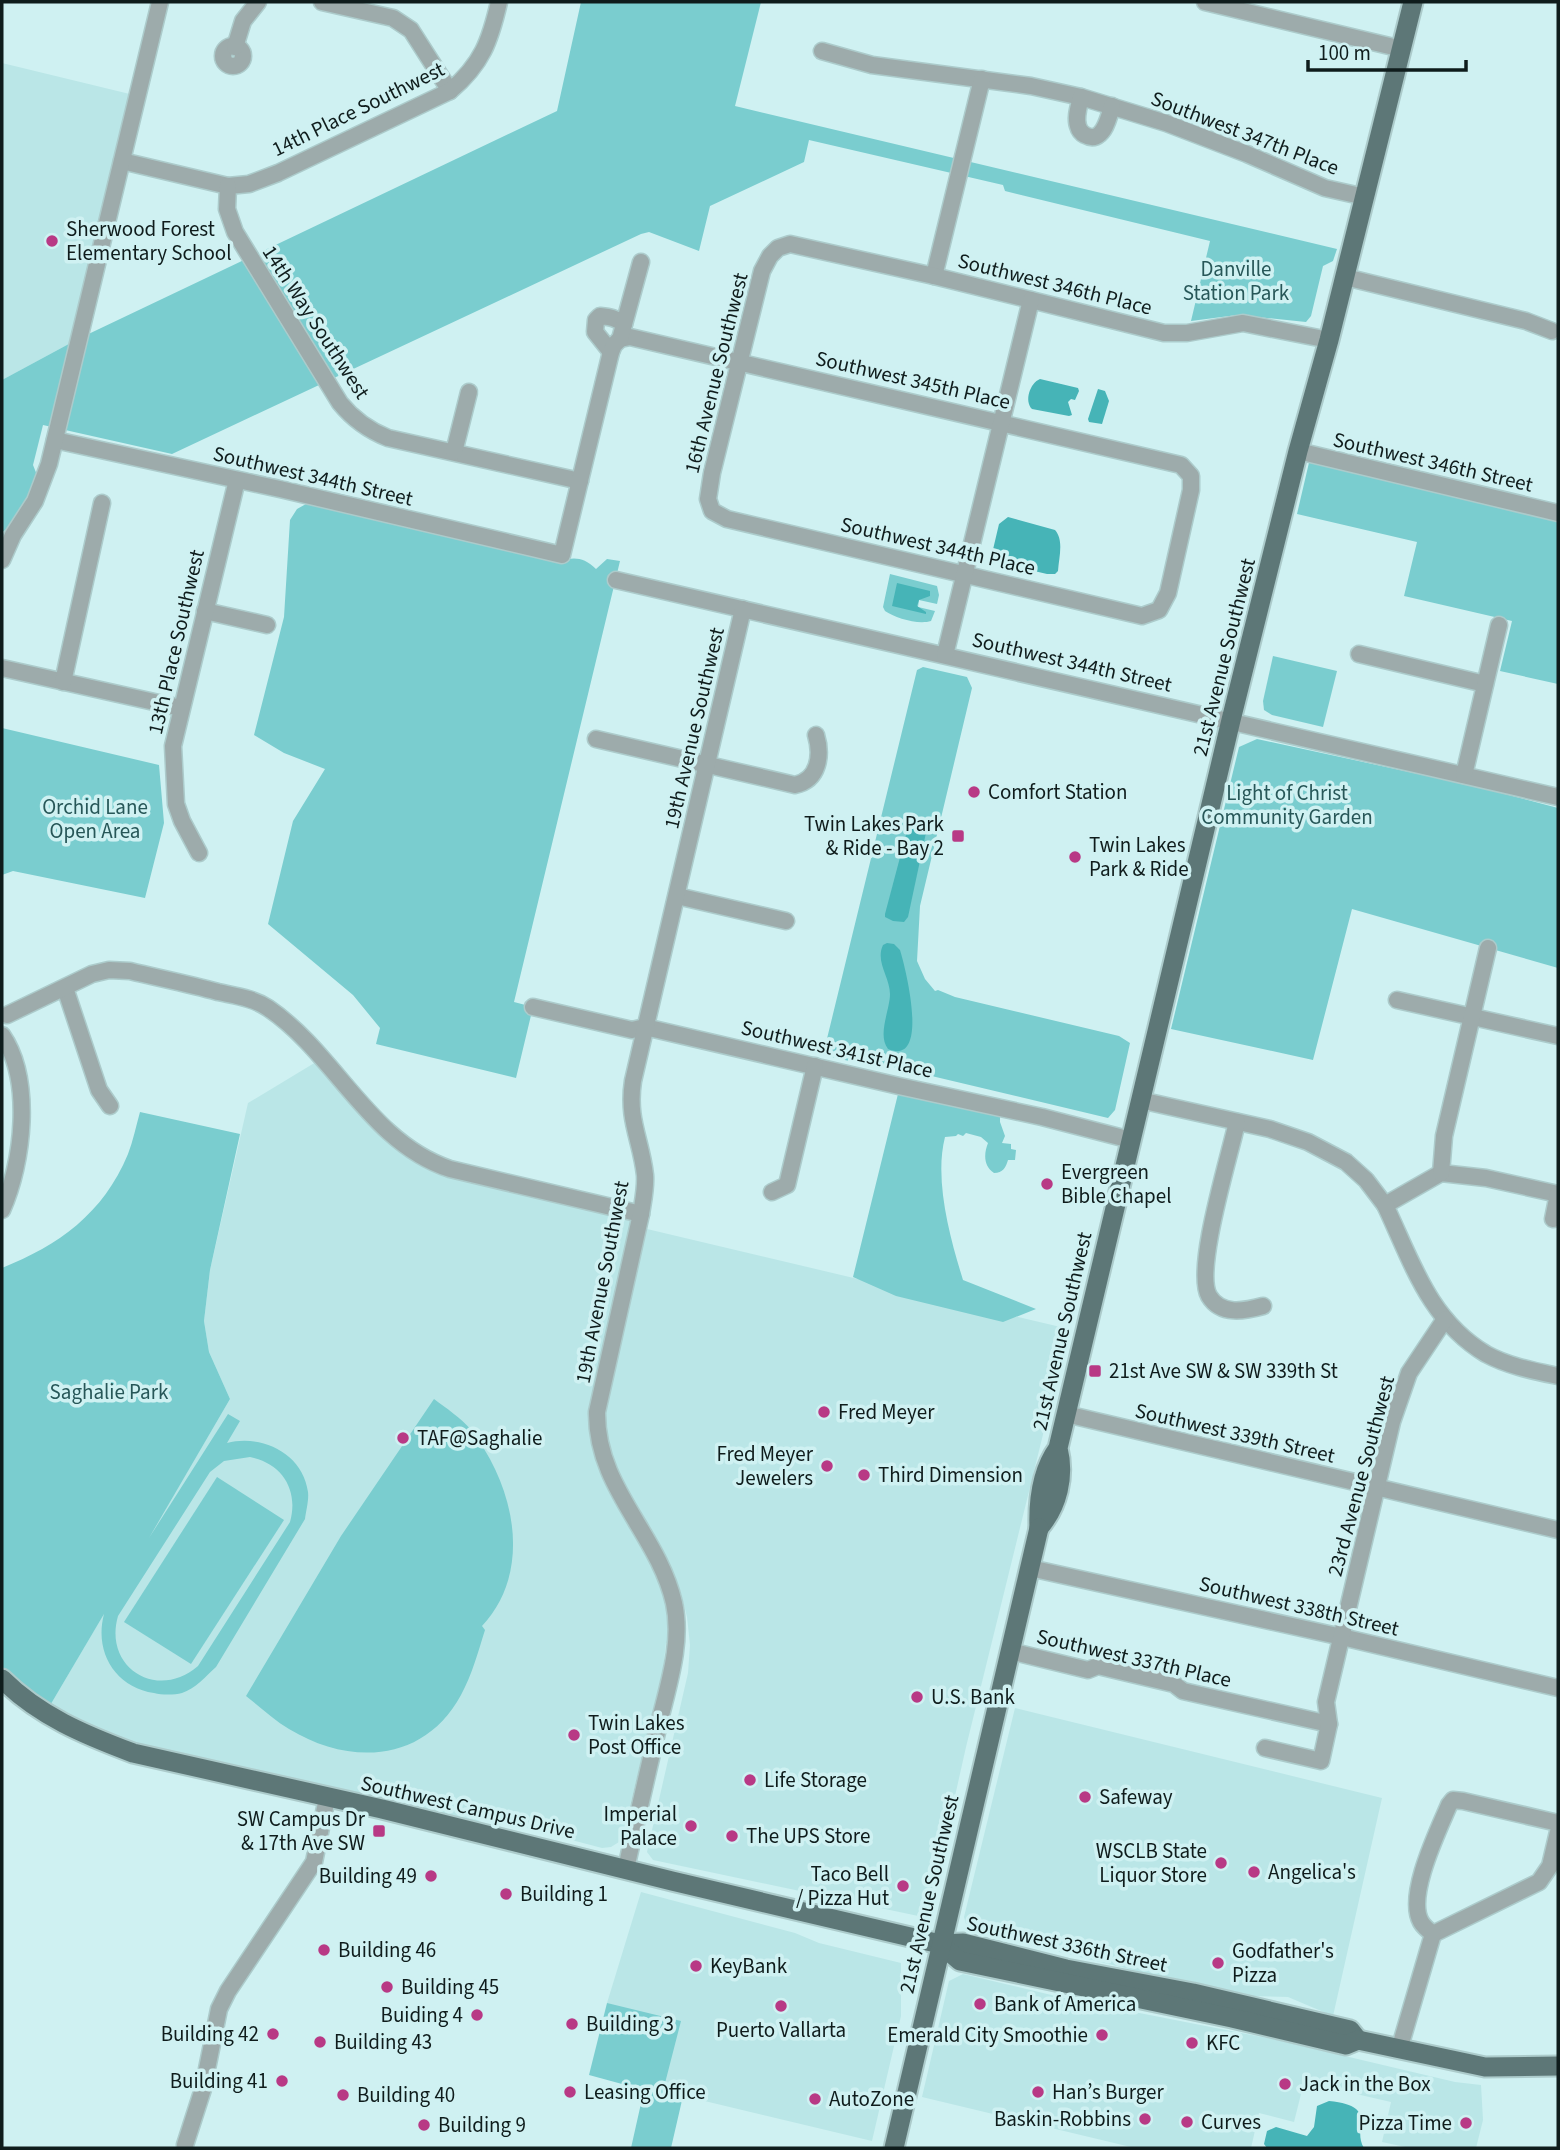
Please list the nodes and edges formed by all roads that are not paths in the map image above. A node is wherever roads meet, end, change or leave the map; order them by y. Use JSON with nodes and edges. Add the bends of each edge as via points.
{"nodes":[{"id":1,"x":160,"y":2,"type":"edge"},
{"id":2,"x":258,"y":2,"type":"edge"},
{"id":3,"x":322,"y":2,"type":"edge"},
{"id":4,"x":499,"y":2,"type":"edge"},
{"id":5,"x":1205,"y":2,"type":"edge"},
{"id":6,"x":1413,"y":2,"type":"edge"},
{"id":7,"x":236,"y":47,"type":"dead end"},
{"id":8,"x":1402,"y":48,"type":"junction"},
{"id":9,"x":822,"y":51,"type":"dead end"},
{"id":10,"x":982,"y":79,"type":"junction"},
{"id":11,"x":450,"y":91,"type":"junction"},
{"id":12,"x":1081,"y":97,"type":"junction"},
{"id":13,"x":1112,"y":106,"type":"junction"},
{"id":14,"x":122,"y":161,"type":"junction"},
{"id":15,"x":228,"y":186,"type":"junction"},
{"id":16,"x":1365,"y":197,"type":"junction"},
{"id":17,"x":774,"y":251,"type":"joint"},
{"id":18,"x":642,"y":262,"type":"dead end"},
{"id":19,"x":934,"y":276,"type":"junction"},
{"id":20,"x":1345,"y":277,"type":"junction"},
{"id":21,"x":1031,"y":300,"type":"junction"},
{"id":22,"x":1552,"y":331,"type":"dead end"},
{"id":23,"x":618,"y":338,"type":"junction"},
{"id":24,"x":1329,"y":341,"type":"junction"},
{"id":25,"x":738,"y":361,"type":"junction"},
{"id":26,"x":469,"y":392,"type":"dead end"},
{"id":27,"x":1001,"y":423,"type":"junction"},
{"id":28,"x":55,"y":440,"type":"junction"},
{"id":29,"x":1298,"y":451,"type":"junction"},
{"id":30,"x":454,"y":452,"type":"junction"},
{"id":31,"x":237,"y":480,"type":"junction"},
{"id":32,"x":580,"y":481,"type":"junction"},
{"id":33,"x":102,"y":503,"type":"dead end"},
{"id":34,"x":710,"y":508,"type":"joint"},
{"id":35,"x":1558,"y":513,"type":"edge"},
{"id":36,"x":2,"y":560,"type":"edge"},
{"id":37,"x":965,"y":573,"type":"junction"},
{"id":38,"x":616,"y":580,"type":"dead end"},
{"id":39,"x":743,"y":609,"type":"junction"},
{"id":40,"x":1159,"y":610,"type":"joint"},
{"id":41,"x":205,"y":611,"type":"junction"},
{"id":42,"x":267,"y":625,"type":"dead end"},
{"id":43,"x":1499,"y":625,"type":"dead end"},
{"id":44,"x":1359,"y":654,"type":"dead end"},
{"id":45,"x":945,"y":655,"type":"junction"},
{"id":46,"x":2,"y":668,"type":"edge"},
{"id":47,"x":63,"y":681,"type":"junction"},
{"id":48,"x":1485,"y":684,"type":"junction"},
{"id":49,"x":181,"y":708,"type":"junction"},
{"id":50,"x":1231,"y":720,"type":"junction"},
{"id":51,"x":816,"y":735,"type":"dead end"},
{"id":52,"x":596,"y":738,"type":"dead end"},
{"id":53,"x":707,"y":765,"type":"junction"},
{"id":54,"x":1464,"y":775,"type":"junction"},
{"id":55,"x":1558,"y":797,"type":"edge"},
{"id":56,"x":199,"y":853,"type":"dead end"},
{"id":57,"x":677,"y":896,"type":"junction"},
{"id":58,"x":786,"y":921,"type":"dead end"},
{"id":59,"x":1488,"y":948,"type":"dead end"},
{"id":60,"x":65,"y":988,"type":"junction"},
{"id":61,"x":1396,"y":1000,"type":"dead end"},
{"id":62,"x":533,"y":1007,"type":"dead end"},
{"id":63,"x":5,"y":1013,"type":"edge"},
{"id":64,"x":1472,"y":1018,"type":"junction"},
{"id":65,"x":645,"y":1027,"type":"junction"},
{"id":66,"x":2,"y":1035,"type":"edge"},
{"id":67,"x":1558,"y":1036,"type":"edge"},
{"id":68,"x":814,"y":1066,"type":"junction"},
{"id":69,"x":1140,"y":1100,"type":"junction"},
{"id":70,"x":110,"y":1106,"type":"dead end"},
{"id":71,"x":1237,"y":1122,"type":"junction"},
{"id":72,"x":1131,"y":1140,"type":"junction"},
{"id":73,"x":1441,"y":1173,"type":"junction"},
{"id":74,"x":772,"y":1192,"type":"dead end"},
{"id":75,"x":1558,"y":1194,"type":"edge"},
{"id":76,"x":1385,"y":1205,"type":"junction"},
{"id":77,"x":2,"y":1210,"type":"edge"},
{"id":78,"x":641,"y":1214,"type":"junction"},
{"id":79,"x":1553,"y":1219,"type":"dead end"},
{"id":80,"x":1263,"y":1306,"type":"dead end"},
{"id":81,"x":1445,"y":1320,"type":"junction"},
{"id":82,"x":1558,"y":1376,"type":"edge"},
{"id":83,"x":1066,"y":1414,"type":"junction"},
{"id":84,"x":1376,"y":1488,"type":"junction"},
{"id":85,"x":1558,"y":1530,"type":"edge"},
{"id":86,"x":1030,"y":1568,"type":"junction"},
{"id":87,"x":1342,"y":1637,"type":"junction"},
{"id":88,"x":1010,"y":1651,"type":"junction"},
{"id":89,"x":2,"y":1679,"type":"edge"},
{"id":90,"x":1558,"y":1688,"type":"edge"},
{"id":91,"x":1329,"y":1724,"type":"junction"},
{"id":92,"x":1265,"y":1748,"type":"dead end"},
{"id":93,"x":327,"y":1798,"type":"junction"},
{"id":94,"x":1558,"y":1823,"type":"edge"},
{"id":95,"x":1558,"y":1832,"type":"edge"},
{"id":96,"x":626,"y":1869,"type":"junction"},
{"id":97,"x":1433,"y":1934,"type":"junction"},
{"id":98,"x":940,"y":1944,"type":"junction"},
{"id":99,"x":1193,"y":1993,"type":"junction"},
{"id":100,"x":1146,"y":2000,"type":"junction"},
{"id":101,"x":1358,"y":2040,"type":"junction"},
{"id":102,"x":1399,"y":2050,"type":"junction"},
{"id":103,"x":1558,"y":2066,"type":"edge"},
{"id":104,"x":185,"y":2145,"type":"dead end"},
{"id":105,"x":894,"y":2148,"type":"edge"}],
"edges":[{"from":1,"to":14,"type":"street"},
{"from":2,"to":7,"type":"street","via":[[243,21]]},
{"from":3,"to":11,"type":"street","via":[[404,23]]},
{"from":4,"to":11,"type":"street","name":"14th Place Southwest","via":[[483,55]]},
{"from":5,"to":8,"type":"street"},
{"from":6,"to":8,"type":"main road","name":"21st Avenue Southwest"},
{"from":8,"to":16,"type":"main road","name":"21st Avenue Southwest"},
{"from":9,"to":10,"type":"street","name":"Southwest 347th Place","via":[[872,65]]},
{"from":10,"to":12,"type":"street","name":"Southwest 347th Place"},
{"from":10,"to":19,"type":"street"},
{"from":11,"to":15,"type":"street","name":"14th Place Southwest","via":[[278,173]]},
{"from":12,"to":13,"type":"street","name":"Southwest 347th Place"},
{"from":12,"to":13,"type":"street","via":[[1077,125],[1086,136],[1102,132]]},
{"from":13,"to":16,"type":"street","name":"Southwest 347th Place","via":[[1247,154],[1325,188]]},
{"from":14,"to":15,"type":"street"},
{"from":14,"to":28,"type":"street"},
{"from":15,"to":30,"type":"street","name":"14th Way Southwest","via":[[227,209],[235,232],[347,411],[388,438]]},
{"from":16,"to":20,"type":"main road","name":"21st Avenue Southwest"},
{"from":17,"to":19,"type":"street","name":"Southwest 346th Place","via":[[790,244]]},
{"from":17,"to":25,"type":"street","name":"16th Avenue Southwest","via":[[762,271]]},
{"from":18,"to":23,"type":"street"},
{"from":19,"to":21,"type":"street","name":"Southwest 346th Place"},
{"from":20,"to":22,"type":"street"},
{"from":20,"to":24,"type":"main road","name":"21st Avenue Southwest"},
{"from":21,"to":24,"type":"street","name":"Southwest 346th Place","via":[[1164,333],[1243,323]]},
{"from":21,"to":27,"type":"street"},
{"from":23,"to":25,"type":"street","name":"Southwest 345th Place"},
{"from":23,"to":32,"type":"street"},
{"from":24,"to":29,"type":"main road","name":"21st Avenue Southwest"},
{"from":25,"to":27,"type":"street","name":"Southwest 345th Place"},
{"from":25,"to":34,"type":"street","name":"16th Avenue Southwest","via":[[712,473]]},
{"from":26,"to":30,"type":"street"},
{"from":27,"to":37,"type":"street"},
{"from":27,"to":40,"type":"street","name":"Southwest 345th Place","via":[[1181,465],[1191,476],[1168,593]]},
{"from":28,"to":31,"type":"street","name":"Southwest 344th Street"},
{"from":28,"to":36,"type":"street","via":[[39,491]]},
{"from":29,"to":35,"type":"street","name":"Southwest 346th Street"},
{"from":29,"to":50,"type":"main road","name":"21st Avenue Southwest"},
{"from":30,"to":32,"type":"street"},
{"from":31,"to":32,"type":"street","name":"Southwest 344th Street","via":[[562,555]]},
{"from":31,"to":41,"type":"street","name":"13th Place Southwest"},
{"from":33,"to":47,"type":"street"},
{"from":34,"to":37,"type":"street","name":"Southwest 344th Place","via":[[727,519]]},
{"from":37,"to":40,"type":"street","name":"Southwest 344th Place","via":[[1142,616]]},
{"from":37,"to":45,"type":"street"},
{"from":38,"to":39,"type":"street","name":"Southwest 344th Street"},
{"from":39,"to":45,"type":"street","name":"Southwest 344th Street"},
{"from":39,"to":53,"type":"street","name":"19th Avenue Southwest"},
{"from":41,"to":42,"type":"street"},
{"from":41,"to":49,"type":"street","name":"13th Place Southwest"},
{"from":43,"to":48,"type":"street"},
{"from":44,"to":48,"type":"street"},
{"from":45,"to":50,"type":"street","name":"Southwest 344th Street"},
{"from":46,"to":47,"type":"street"},
{"from":47,"to":49,"type":"street"},
{"from":48,"to":54,"type":"street"},
{"from":49,"to":56,"type":"street","name":"13th Place Southwest","via":[[173,746],[176,804]]},
{"from":50,"to":54,"type":"street","name":"Southwest 344th Street"},
{"from":50,"to":69,"type":"main road","name":"21st Avenue Southwest"},
{"from":51,"to":53,"type":"street","via":[[817,766],[811,778],[800,784]]},
{"from":52,"to":53,"type":"street"},
{"from":53,"to":57,"type":"street","name":"19th Avenue Southwest"},
{"from":54,"to":55,"type":"street","name":"Southwest 344th Street"},
{"from":57,"to":58,"type":"street"},
{"from":57,"to":65,"type":"street","name":"19th Avenue Southwest"},
{"from":59,"to":64,"type":"street"},
{"from":60,"to":63,"type":"street"},
{"from":60,"to":70,"type":"street","via":[[99,1090]]},
{"from":60,"to":78,"type":"street","via":[[92,974],[130,971],[255,1000],[295,1030],[378,1122],[421,1156],[460,1171]]},
{"from":61,"to":64,"type":"street"},
{"from":62,"to":65,"type":"street","name":"Southwest 341st Place","via":[[632,1030]]},
{"from":63,"to":66,"type":"street","via":[[9,1024]]},
{"from":64,"to":67,"type":"street"},
{"from":64,"to":73,"type":"street","via":[[1444,1136]]},
{"from":65,"to":68,"type":"street","name":"Southwest 341st Place"},
{"from":65,"to":78,"type":"street","name":"19th Avenue Southwest","via":[[631,1101],[645,1175]]},
{"from":66,"to":77,"type":"street","via":[[18,1079],[21,1126]]},
{"from":68,"to":72,"type":"street","name":"Southwest 341st Place"},
{"from":68,"to":74,"type":"street","via":[[787,1185]]},
{"from":69,"to":71,"type":"street"},
{"from":69,"to":72,"type":"main road","name":"21st Avenue Southwest"},
{"from":71,"to":76,"type":"street","via":[[1327,1150],[1367,1181]]},
{"from":71,"to":80,"type":"street","via":[[1209,1242],[1205,1287],[1213,1302],[1224,1308],[1240,1311]]},
{"from":72,"to":83,"type":"main road","name":"21st Avenue Southwest"},
{"from":73,"to":75,"type":"street"},
{"from":73,"to":76,"type":"street"},
{"from":75,"to":79,"type":"street"},
{"from":76,"to":81,"type":"street","via":[[1428,1297]]},
{"from":78,"to":96,"type":"street","name":"19th Avenue Southwest","via":[[597,1412],[597,1430],[613,1482],[662,1568],[677,1626]]},
{"from":81,"to":82,"type":"street","via":[[1487,1354]]},
{"from":81,"to":84,"type":"street","name":"23rd Avenue Southwest","via":[[1409,1373]]},
{"from":83,"to":84,"type":"street","name":"Southwest 339th Street"},
{"from":83,"to":86,"type":"main road","name":"21st Avenue Southwest","via":[[1038,1507],[1039,1528]]},
{"from":84,"to":85,"type":"street","name":"Southwest 339th Street"},
{"from":84,"to":87,"type":"street","name":"23rd Avenue Southwest"},
{"from":86,"to":87,"type":"street","name":"Southwest 338th Street"},
{"from":86,"to":88,"type":"main road","name":"21st Avenue Southwest"},
{"from":87,"to":90,"type":"street","name":"Southwest 338th Street"},
{"from":87,"to":91,"type":"street","name":"23rd Avenue Southwest","via":[[1326,1702]]},
{"from":88,"to":91,"type":"street","name":"Southwest 337th Place","via":[[1088,1670],[1098,1667],[1149,1678]]},
{"from":88,"to":98,"type":"main road","name":"21st Avenue Southwest"},
{"from":89,"to":93,"type":"main road","name":"Southwest Campus Drive","via":[[45,1714],[121,1749]]},
{"from":91,"to":92,"type":"street","name":"23rd Avenue Southwest","via":[[1321,1761]]},
{"from":93,"to":96,"type":"main road","name":"Southwest Campus Drive"},
{"from":93,"to":104,"type":"street","via":[[314,1862],[219,2009],[203,2089]]},
{"from":94,"to":97,"type":"street","via":[[1451,1802],[1423,1872],[1416,1905],[1422,1924]]},
{"from":95,"to":97,"type":"street","via":[[1550,1866],[1539,1882]]},
{"from":96,"to":98,"type":"main road","name":"Southwest Campus Drive"},
{"from":97,"to":102,"type":"street"},
{"from":98,"to":99,"type":"main road","name":"Southwest 336th Street","via":[[964,1943],[1066,1969]]},
{"from":98,"to":100,"type":"main road","name":"Southwest 336th Street","via":[[960,1961]]},
{"from":98,"to":105,"type":"main road","name":"21st Avenue Southwest"},
{"from":99,"to":100,"type":"main road","via":[[1185,1998],[1156,1992]]},
{"from":99,"to":101,"type":"main road","name":"Southwest 336th Street","via":[[1350,2029]]},
{"from":100,"to":101,"type":"main road","name":"Southwest 336th Street","via":[[1346,2045]]},
{"from":101,"to":102,"type":"main road","name":"Southwest 336th Street"},
{"from":102,"to":103,"type":"main road","name":"Southwest 336th Street","via":[[1485,2067]]}]}
